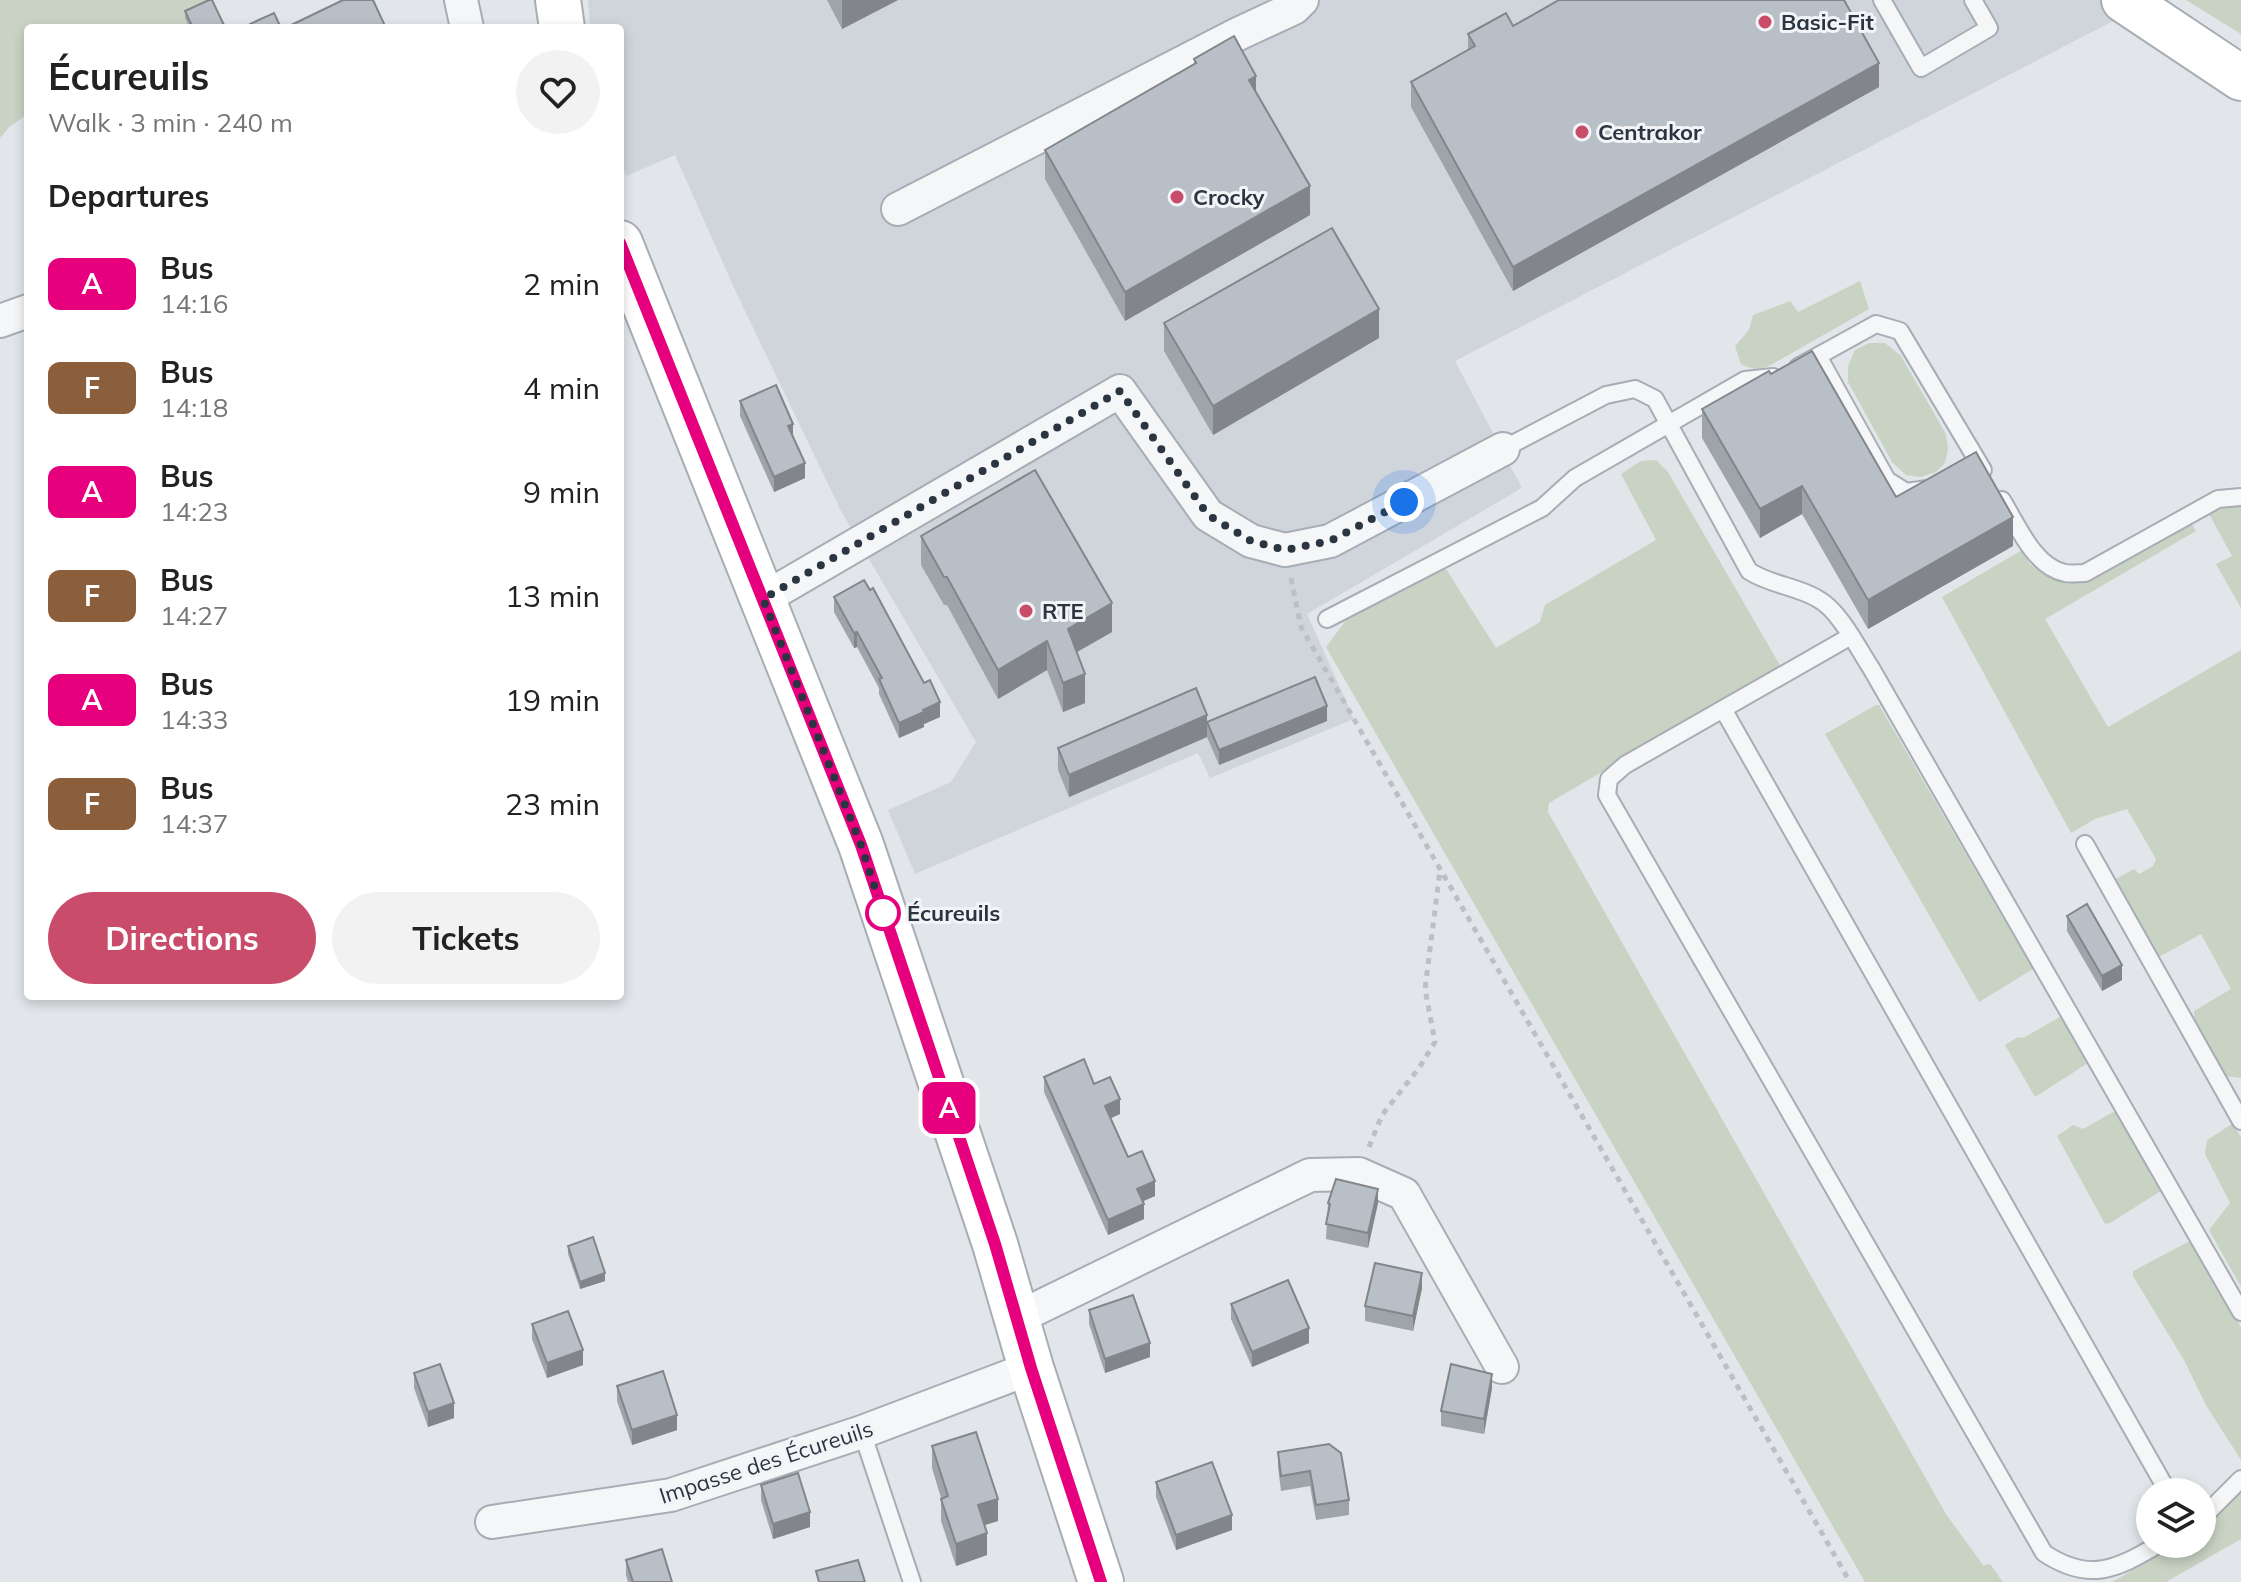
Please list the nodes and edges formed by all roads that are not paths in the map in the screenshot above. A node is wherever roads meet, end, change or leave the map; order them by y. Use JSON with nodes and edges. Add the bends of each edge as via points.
{"nodes":[{"id":1,"x":461,"y":0,"type":"edge"},
{"id":2,"x":558,"y":0,"type":"edge"},
{"id":3,"x":1302,"y":0,"type":"edge"},
{"id":4,"x":1882,"y":0,"type":"edge"},
{"id":5,"x":1973,"y":0,"type":"edge"},
{"id":6,"x":2124,"y":0,"type":"edge"},
{"id":7,"x":466,"y":24,"type":"edge"},
{"id":8,"x":561,"y":24,"type":"edge"},
{"id":9,"x":2241,"y":78,"type":"edge"},
{"id":10,"x":898,"y":209,"type":"dead end"},
{"id":11,"x":624,"y":253,"type":"edge"},
{"id":12,"x":24,"y":312,"type":"edge"},
{"id":13,"x":0,"y":321,"type":"edge"},
{"id":14,"x":1818,"y":356,"type":"junction"},
{"id":15,"x":1668,"y":424,"type":"junction"},
{"id":16,"x":1503,"y":449,"type":"joint"},
{"id":17,"x":1939,"y":483,"type":"edge"},
{"id":18,"x":2241,"y":497,"type":"edge"},
{"id":19,"x":763,"y":599,"type":"junction"},
{"id":20,"x":1327,"y":619,"type":"dead end"},
{"id":21,"x":1851,"y":636,"type":"junction"},
{"id":22,"x":1723,"y":709,"type":"junction"},
{"id":23,"x":2085,"y":844,"type":"dead end"},
{"id":24,"x":2241,"y":1121,"type":"edge"},
{"id":25,"x":2241,"y":1312,"type":"edge"},
{"id":26,"x":1017,"y":1318,"type":"junction"},
{"id":27,"x":1502,"y":1367,"type":"dead end"},
{"id":28,"x":1031,"y":1368,"type":"junction"},
{"id":29,"x":862,"y":1432,"type":"junction"},
{"id":30,"x":2160,"y":1478,"type":"edge"},
{"id":31,"x":2241,"y":1479,"type":"edge"},
{"id":32,"x":2216,"y":1504,"type":"edge"},
{"id":33,"x":492,"y":1522,"type":"dead end"},
{"id":34,"x":2136,"y":1558,"type":"edge"},
{"id":35,"x":912,"y":1582,"type":"edge"},
{"id":36,"x":1101,"y":1582,"type":"edge"}],
"edges":[{"from":1,"to":7,"type":"street"},
{"from":2,"to":8,"type":"main road"},
{"from":3,"to":10,"type":"street"},
{"from":4,"to":5,"type":"lane","via":[[1921,68],[1989,28]]},
{"from":6,"to":9,"type":"main road"},
{"from":11,"to":19,"type":"main road"},
{"from":12,"to":13,"type":"street"},
{"from":14,"to":15,"type":"lane","via":[[1783,376],[1745,380]]},
{"from":14,"to":17,"type":"lane","via":[[1887,480],[1906,492]]},
{"from":14,"to":18,"type":"lane","via":[[1876,324],[1900,331],[1972,466],[2035,554],[2064,573],[2085,573],[2218,499]]},
{"from":15,"to":16,"type":"lane","via":[[1655,399],[1635,389],[1606,395]]},
{"from":15,"to":20,"type":"lane","via":[[1575,478],[1542,508]]},
{"from":15,"to":21,"type":"lane","via":[[1749,571],[1820,599]]},
{"from":16,"to":19,"type":"street","via":[[1330,541],[1285,550],[1251,541],[1208,515],[1120,391]]},
{"from":19,"to":26,"type":"main road","via":[[861,845]]},
{"from":21,"to":22,"type":"lane"},
{"from":21,"to":25,"type":"lane"},
{"from":22,"to":30,"type":"lane"},
{"from":22,"to":34,"type":"lane","via":[[1625,765],[1609,779],[1607,795],[2044,1553],[2058,1568],[2091,1580]]},
{"from":23,"to":24,"type":"lane"},
{"from":26,"to":27,"type":"street","via":[[1310,1175],[1359,1174],[1404,1194]]},
{"from":26,"to":28,"type":"main road"},
{"from":28,"to":29,"type":"street","name":"Impasse des Écureuils"},
{"from":28,"to":36,"type":"main road"},
{"from":29,"to":33,"type":"street","name":"Impasse des Écureuils","via":[[671,1495]]},
{"from":29,"to":35,"type":"lane"},
{"from":31,"to":32,"type":"lane"}]}
